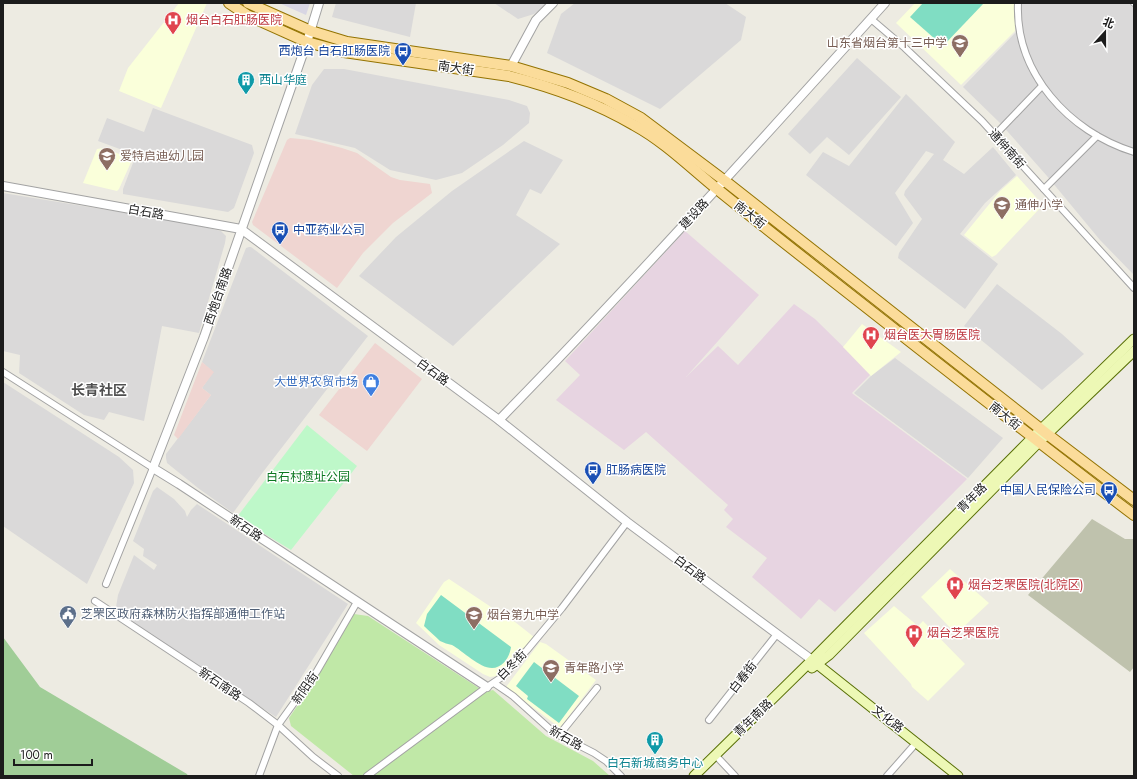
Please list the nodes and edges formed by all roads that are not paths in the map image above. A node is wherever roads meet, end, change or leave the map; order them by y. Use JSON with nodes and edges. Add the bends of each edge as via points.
{"nodes":[{"id":1,"x":229,"y":3,"type":"edge"},
{"id":2,"x":248,"y":3,"type":"edge"},
{"id":3,"x":319,"y":3,"type":"edge"},
{"id":4,"x":553,"y":3,"type":"edge"},
{"id":5,"x":886,"y":3,"type":"edge"},
{"id":6,"x":1018,"y":3,"type":"edge"},
{"id":7,"x":871,"y":20,"type":"junction"},
{"id":8,"x":311,"y":31,"type":"junction"},
{"id":9,"x":307,"y":42,"type":"junction"},
{"id":10,"x":511,"y":66,"type":"junction"},
{"id":11,"x":1042,"y":86,"type":"junction"},
{"id":12,"x":995,"y":135,"type":"junction"},
{"id":13,"x":1098,"y":136,"type":"junction"},
{"id":14,"x":1134,"y":152,"type":"edge"},
{"id":15,"x":725,"y":181,"type":"junction"},
{"id":16,"x":3,"y":186,"type":"edge"},
{"id":17,"x":717,"y":189,"type":"junction"},
{"id":18,"x":1044,"y":189,"type":"junction"},
{"id":19,"x":241,"y":229,"type":"junction"},
{"id":20,"x":1134,"y":288,"type":"edge"},
{"id":21,"x":1134,"y":339,"type":"edge"},
{"id":22,"x":1134,"y":351,"type":"edge"},
{"id":23,"x":3,"y":372,"type":"edge"},
{"id":24,"x":499,"y":420,"type":"junction"},
{"id":25,"x":1044,"y":432,"type":"junction"},
{"id":26,"x":1035,"y":440,"type":"junction"},
{"id":27,"x":153,"y":468,"type":"junction"},
{"id":28,"x":1134,"y":500,"type":"edge"},
{"id":29,"x":1134,"y":515,"type":"edge"},
{"id":30,"x":627,"y":522,"type":"junction"},
{"id":31,"x":106,"y":584,"type":"dead end"},
{"id":32,"x":95,"y":601,"type":"dead end"},
{"id":33,"x":358,"y":602,"type":"junction"},
{"id":34,"x":777,"y":634,"type":"junction"},
{"id":35,"x":815,"y":662,"type":"junction"},
{"id":36,"x":490,"y":685,"type":"junction"},
{"id":37,"x":597,"y":688,"type":"dead end"},
{"id":38,"x":709,"y":720,"type":"dead end"},
{"id":39,"x":278,"y":726,"type":"junction"},
{"id":40,"x":559,"y":735,"type":"junction"},
{"id":41,"x":918,"y":742,"type":"junction"},
{"id":42,"x":719,"y":759,"type":"junction"},
{"id":43,"x":259,"y":776,"type":"edge"},
{"id":44,"x":338,"y":776,"type":"edge"},
{"id":45,"x":367,"y":776,"type":"edge"},
{"id":46,"x":621,"y":776,"type":"edge"},
{"id":47,"x":694,"y":776,"type":"edge"},
{"id":48,"x":702,"y":776,"type":"edge"},
{"id":49,"x":735,"y":776,"type":"edge"},
{"id":50,"x":886,"y":776,"type":"edge"},
{"id":51,"x":958,"y":776,"type":"edge"}],
"edges":[{"from":1,"to":9,"type":"main road","name":"南大街","via":[[247,16]]},
{"from":2,"to":8,"type":"main road","name":"南大街"},
{"from":3,"to":8,"type":"street","name":"西炮台南路"},
{"from":4,"to":10,"type":"street","via":[[536,20]]},
{"from":5,"to":7,"type":"street","name":"建设路"},
{"from":6,"to":11,"type":"street","via":[[1020,38],[1028,61]]},
{"from":7,"to":12,"type":"street","name":"通伸南街","via":[[905,48]]},
{"from":7,"to":15,"type":"street","name":"建设路"},
{"from":8,"to":9,"type":"street","name":"西炮台南路"},
{"from":8,"to":10,"type":"main road","name":"南大街","via":[[347,42]]},
{"from":9,"to":17,"type":"main road","name":"南大街","via":[[344,52],[509,76],[565,92],[636,125]]},
{"from":9,"to":19,"type":"street","name":"西炮台南路"},
{"from":10,"to":15,"type":"main road","name":"南大街","via":[[568,83],[606,99],[641,118]]},
{"from":11,"to":12,"type":"street"},
{"from":11,"to":13,"type":"street","via":[[1065,112]]},
{"from":12,"to":18,"type":"street","name":"通伸南街"},
{"from":13,"to":14,"type":"street"},
{"from":13,"to":18,"type":"street"},
{"from":15,"to":17,"type":"street","name":"建设路"},
{"from":15,"to":25,"type":"main road","name":"南大街"},
{"from":16,"to":19,"type":"street","name":"白石路"},
{"from":17,"to":24,"type":"street","name":"建设路","via":[[566,352]]},
{"from":17,"to":26,"type":"main road","name":"南大街"},
{"from":18,"to":20,"type":"street","name":"通伸南街"},
{"from":19,"to":24,"type":"street","name":"白石路"},
{"from":19,"to":27,"type":"street","name":"西炮台南路","via":[[204,337]]},
{"from":21,"to":25,"type":"main road","name":"青年路"},
{"from":22,"to":25,"type":"main road","name":"青年路"},
{"from":23,"to":27,"type":"street","name":"新石路"},
{"from":24,"to":30,"type":"street","name":"白石路"},
{"from":25,"to":26,"type":"main road","name":"青年路"},
{"from":25,"to":28,"type":"main road","name":"南大街"},
{"from":26,"to":29,"type":"main road","name":"南大街"},
{"from":26,"to":35,"type":"main road","name":"青年路"},
{"from":27,"to":31,"type":"street","name":"西炮台南路"},
{"from":27,"to":33,"type":"street","name":"新石路"},
{"from":30,"to":34,"type":"street","name":"白石路"},
{"from":30,"to":36,"type":"street","name":"白冬街","via":[[562,608],[502,677]]},
{"from":32,"to":39,"type":"street","name":"新石南路","via":[[249,703]]},
{"from":33,"to":36,"type":"street","name":"新石路"},
{"from":33,"to":39,"type":"street","name":"新阳街","via":[[317,671]]},
{"from":34,"to":35,"type":"street","name":"白石路"},
{"from":34,"to":38,"type":"street","name":"白春街"},
{"from":35,"to":41,"type":"main road","name":"文化路"},
{"from":35,"to":42,"type":"main road","name":"青年南路"},
{"from":35,"to":47,"type":"main road","name":"青年南路"},
{"from":36,"to":40,"type":"street","name":"新石路","via":[[513,696]]},
{"from":36,"to":45,"type":"street","name":"白冬街"},
{"from":37,"to":40,"type":"street"},
{"from":39,"to":43,"type":"street","name":"新阳街"},
{"from":39,"to":44,"type":"street","name":"新石南路"},
{"from":40,"to":46,"type":"street","name":"新石路","via":[[594,753]]},
{"from":41,"to":50,"type":"street"},
{"from":41,"to":51,"type":"main road","name":"文化路"},
{"from":42,"to":48,"type":"main road","name":"青年南路"},
{"from":42,"to":49,"type":"street"}]}
